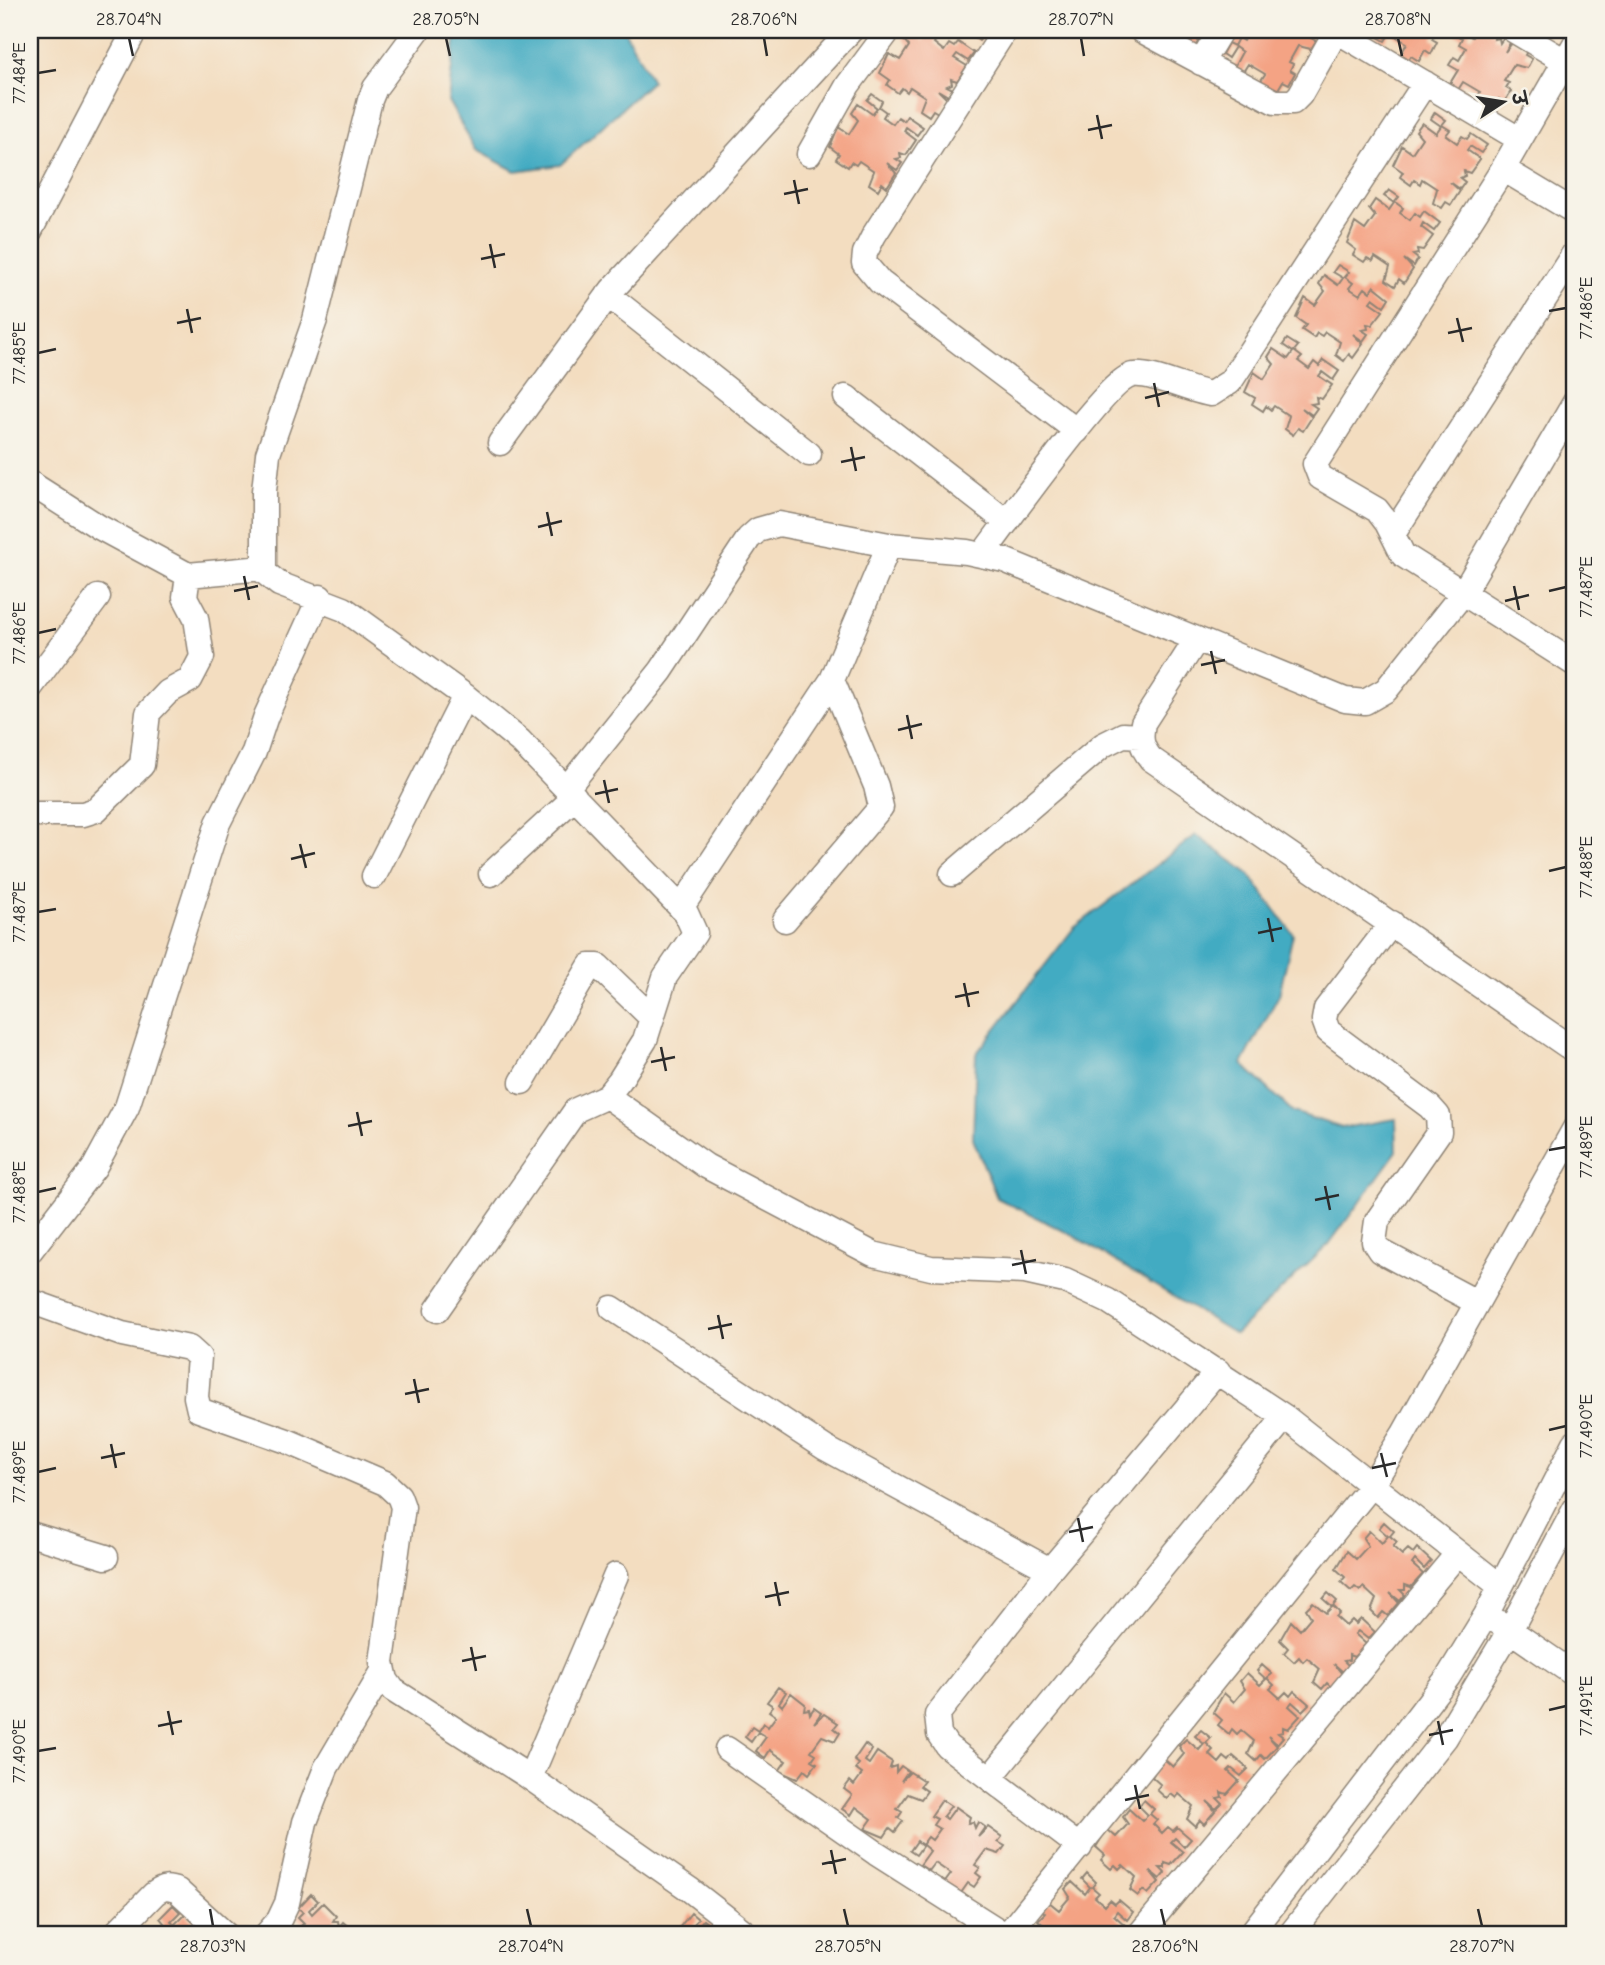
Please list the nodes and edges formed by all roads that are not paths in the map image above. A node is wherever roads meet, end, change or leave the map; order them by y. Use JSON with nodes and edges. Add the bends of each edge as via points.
{"nodes":[{"id":1,"x":135,"y":30,"type":"edge"},
{"id":2,"x":418,"y":30,"type":"edge"},
{"id":3,"x":851,"y":30,"type":"edge"},
{"id":4,"x":889,"y":30,"type":"edge"},
{"id":5,"x":1005,"y":30,"type":"edge"},
{"id":6,"x":1142,"y":30,"type":"edge"},
{"id":7,"x":1221,"y":30,"type":"edge"},
{"id":8,"x":1336,"y":30,"type":"edge"},
{"id":9,"x":1513,"y":30,"type":"edge"},
{"id":10,"x":1571,"y":57,"type":"edge"},
{"id":11,"x":1200,"y":64,"type":"junction"},
{"id":12,"x":1424,"y":83,"type":"junction"},
{"id":13,"x":1519,"y":139,"type":"junction"},
{"id":14,"x":809,"y":154,"type":"dead end"},
{"id":15,"x":1503,"y":169,"type":"junction"},
{"id":16,"x":1575,"y":212,"type":"edge"},
{"id":17,"x":30,"y":231,"type":"edge"},
{"id":18,"x":1575,"y":252,"type":"edge"},
{"id":19,"x":608,"y":295,"type":"junction"},
{"id":20,"x":846,"y":397,"type":"dead end"},
{"id":21,"x":1575,"y":402,"type":"edge"},
{"id":22,"x":1077,"y":430,"type":"junction"},
{"id":23,"x":500,"y":443,"type":"dead end"},
{"id":24,"x":809,"y":454,"type":"dead end"},
{"id":25,"x":30,"y":483,"type":"edge"},
{"id":26,"x":1007,"y":522,"type":"junction"},
{"id":27,"x":1393,"y":534,"type":"junction"},
{"id":28,"x":889,"y":545,"type":"junction"},
{"id":29,"x":982,"y":555,"type":"junction"},
{"id":30,"x":263,"y":568,"type":"junction"},
{"id":31,"x":188,"y":575,"type":"junction"},
{"id":32,"x":1463,"y":593,"type":"junction"},
{"id":33,"x":97,"y":597,"type":"dead end"},
{"id":34,"x":320,"y":597,"type":"junction"},
{"id":35,"x":1197,"y":639,"type":"junction"},
{"id":36,"x":1572,"y":656,"type":"edge"},
{"id":37,"x":832,"y":680,"type":"junction"},
{"id":38,"x":30,"y":688,"type":"edge"},
{"id":39,"x":465,"y":696,"type":"junction"},
{"id":40,"x":1140,"y":736,"type":"junction"},
{"id":41,"x":571,"y":792,"type":"junction"},
{"id":42,"x":30,"y":814,"type":"edge"},
{"id":43,"x":952,"y":873,"type":"dead end"},
{"id":44,"x":491,"y":874,"type":"dead end"},
{"id":45,"x":374,"y":876,"type":"dead end"},
{"id":46,"x":681,"y":908,"type":"junction"},
{"id":47,"x":785,"y":920,"type":"dead end"},
{"id":48,"x":1392,"y":923,"type":"junction"},
{"id":49,"x":652,"y":1017,"type":"junction"},
{"id":50,"x":1575,"y":1051,"type":"edge"},
{"id":51,"x":522,"y":1082,"type":"dead end"},
{"id":52,"x":607,"y":1096,"type":"junction"},
{"id":53,"x":1575,"y":1128,"type":"edge"},
{"id":54,"x":30,"y":1251,"type":"edge"},
{"id":55,"x":30,"y":1301,"type":"edge"},
{"id":56,"x":1476,"y":1302,"type":"junction"},
{"id":57,"x":612,"y":1308,"type":"dead end"},
{"id":58,"x":437,"y":1310,"type":"dead end"},
{"id":59,"x":1218,"y":1371,"type":"junction"},
{"id":60,"x":1285,"y":1417,"type":"junction"},
{"id":61,"x":1575,"y":1443,"type":"edge"},
{"id":62,"x":1371,"y":1486,"type":"junction"},
{"id":63,"x":1575,"y":1509,"type":"edge"},
{"id":64,"x":30,"y":1534,"type":"edge"},
{"id":65,"x":1458,"y":1553,"type":"junction"},
{"id":66,"x":106,"y":1557,"type":"dead end"},
{"id":67,"x":1050,"y":1570,"type":"junction"},
{"id":68,"x":616,"y":1576,"type":"dead end"},
{"id":69,"x":1500,"y":1586,"type":"junction"},
{"id":70,"x":1486,"y":1615,"type":"junction"},
{"id":71,"x":1510,"y":1630,"type":"junction"},
{"id":72,"x":383,"y":1671,"type":"junction"},
{"id":73,"x":1575,"y":1675,"type":"edge"},
{"id":74,"x":727,"y":1749,"type":"dead end"},
{"id":75,"x":530,"y":1778,"type":"junction"},
{"id":76,"x":990,"y":1778,"type":"junction"},
{"id":77,"x":1080,"y":1847,"type":"junction"},
{"id":78,"x":114,"y":1935,"type":"edge"},
{"id":79,"x":226,"y":1935,"type":"edge"},
{"id":80,"x":266,"y":1935,"type":"edge"},
{"id":81,"x":748,"y":1935,"type":"edge"},
{"id":82,"x":1006,"y":1935,"type":"edge"},
{"id":83,"x":1139,"y":1935,"type":"edge"},
{"id":84,"x":1250,"y":1935,"type":"edge"},
{"id":85,"x":1290,"y":1935,"type":"edge"}],
"edges":[{"from":1,"to":17,"type":"street"},
{"from":2,"to":30,"type":"street","via":[[370,100],[315,320],[268,454]]},
{"from":3,"to":19,"type":"street"},
{"from":4,"to":14,"type":"street","via":[[848,85]]},
{"from":5,"to":22,"type":"street","via":[[874,235],[864,262],[880,282]]},
{"from":6,"to":11,"type":"street"},
{"from":7,"to":11,"type":"street"},
{"from":8,"to":11,"type":"street","via":[[1293,102],[1275,102]]},
{"from":8,"to":12,"type":"street"},
{"from":9,"to":10,"type":"street"},
{"from":10,"to":13,"type":"street"},
{"from":12,"to":13,"type":"street"},
{"from":12,"to":22,"type":"street","via":[[1226,387],[1211,394],[1132,375],[1115,386]]},
{"from":13,"to":15,"type":"street"},
{"from":15,"to":16,"type":"street"},
{"from":15,"to":27,"type":"street","via":[[1315,464],[1320,477],[1377,510]]},
{"from":18,"to":27,"type":"street"},
{"from":19,"to":23,"type":"street"},
{"from":19,"to":24,"type":"street"},
{"from":20,"to":26,"type":"street"},
{"from":21,"to":32,"type":"street"},
{"from":22,"to":26,"type":"street"},
{"from":25,"to":31,"type":"street"},
{"from":26,"to":29,"type":"street"},
{"from":27,"to":32,"type":"street","via":[[1403,555]]},
{"from":28,"to":29,"type":"street"},
{"from":28,"to":37,"type":"street"},
{"from":28,"to":41,"type":"street","via":[[779,524],[758,530]]},
{"from":29,"to":35,"type":"street","via":[[1029,569]]},
{"from":30,"to":31,"type":"street"},
{"from":30,"to":34,"type":"street","via":[[269,579]]},
{"from":31,"to":42,"type":"street","via":[[185,597],[196,618],[202,657],[190,680],[169,692],[148,713],[142,765],[96,810]]},
{"from":32,"to":35,"type":"street","via":[[1386,690],[1365,702],[1345,701]]},
{"from":32,"to":36,"type":"street"},
{"from":33,"to":38,"type":"street"},
{"from":34,"to":39,"type":"street","via":[[371,627]]},
{"from":34,"to":54,"type":"street","via":[[254,752],[218,823],[127,1107],[94,1168]]},
{"from":35,"to":40,"type":"street","via":[[1143,723]]},
{"from":37,"to":46,"type":"street"},
{"from":37,"to":47,"type":"street","via":[[881,807]]},
{"from":39,"to":41,"type":"street","via":[[520,741]]},
{"from":39,"to":45,"type":"street"},
{"from":40,"to":43,"type":"street","via":[[1123,736],[1103,745]]},
{"from":40,"to":48,"type":"street","via":[[1151,759]]},
{"from":41,"to":44,"type":"street"},
{"from":41,"to":46,"type":"street"},
{"from":46,"to":49,"type":"street","via":[[695,933],[666,977]]},
{"from":48,"to":50,"type":"street"},
{"from":48,"to":56,"type":"street","via":[[1326,1009],[1324,1020],[1328,1031],[1430,1107],[1440,1123],[1377,1222],[1374,1242],[1380,1251]]},
{"from":49,"to":51,"type":"street","via":[[598,966],[590,966]]},
{"from":49,"to":52,"type":"street","via":[[642,1046]]},
{"from":52,"to":58,"type":"street","via":[[576,1110]]},
{"from":52,"to":59,"type":"street","via":[[706,1166],[873,1254],[931,1268],[1026,1272],[1065,1281],[1108,1301]]},
{"from":53,"to":56,"type":"street"},
{"from":55,"to":72,"type":"street","via":[[122,1334],[189,1348],[199,1357],[199,1410],[328,1457],[393,1489],[403,1507]]},
{"from":56,"to":62,"type":"street"},
{"from":57,"to":67,"type":"street","via":[[825,1448]]},
{"from":59,"to":60,"type":"street"},
{"from":59,"to":67,"type":"street"},
{"from":60,"to":62,"type":"street"},
{"from":60,"to":76,"type":"street"},
{"from":61,"to":69,"type":"street"},
{"from":62,"to":65,"type":"street"},
{"from":62,"to":77,"type":"street"},
{"from":63,"to":71,"type":"street"},
{"from":64,"to":66,"type":"street"},
{"from":65,"to":69,"type":"street"},
{"from":65,"to":83,"type":"street"},
{"from":67,"to":76,"type":"street","via":[[937,1715],[939,1734],[947,1746]]},
{"from":68,"to":75,"type":"street"},
{"from":69,"to":70,"type":"street"},
{"from":70,"to":71,"type":"street"},
{"from":70,"to":84,"type":"street","via":[[1448,1677]]},
{"from":71,"to":73,"type":"street"},
{"from":71,"to":85,"type":"street","via":[[1445,1738]]},
{"from":72,"to":75,"type":"street","via":[[393,1690]]},
{"from":72,"to":80,"type":"street","via":[[323,1776],[296,1857],[288,1903]]},
{"from":74,"to":82,"type":"street","via":[[876,1853]]},
{"from":75,"to":81,"type":"street"},
{"from":76,"to":77,"type":"street"},
{"from":77,"to":82,"type":"street"},
{"from":78,"to":79,"type":"street","via":[[161,1888],[170,1887]]}]}
